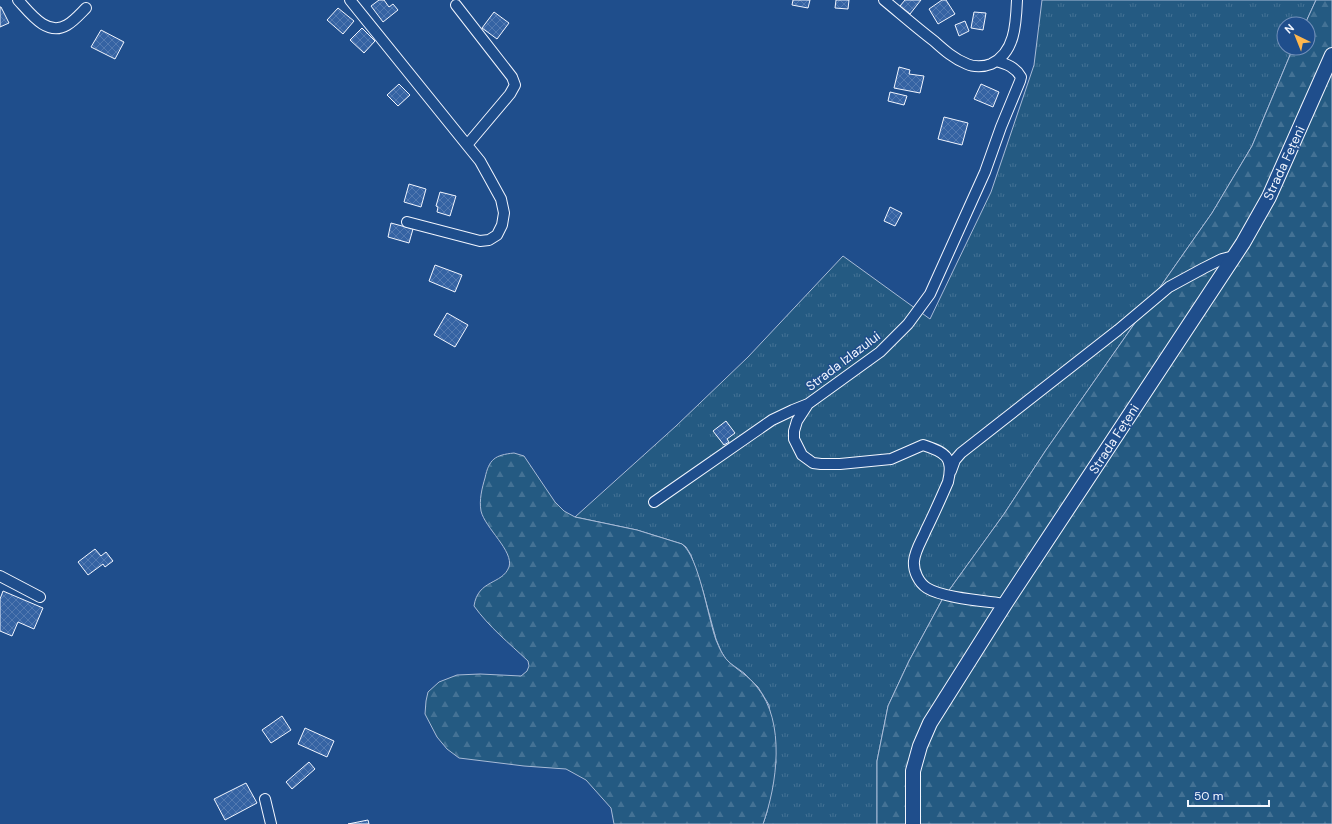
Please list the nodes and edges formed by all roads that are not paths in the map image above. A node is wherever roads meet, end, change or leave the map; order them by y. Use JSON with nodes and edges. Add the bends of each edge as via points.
{"nodes":[{"id":1,"x":18,"y":0,"type":"edge"},
{"id":2,"x":350,"y":0,"type":"edge"},
{"id":3,"x":884,"y":0,"type":"edge"},
{"id":4,"x":1017,"y":0,"type":"edge"},
{"id":5,"x":456,"y":5,"type":"dead end"},
{"id":6,"x":86,"y":8,"type":"dead end"},
{"id":7,"x":1332,"y":55,"type":"edge"},
{"id":8,"x":996,"y":61,"type":"junction"},
{"id":9,"x":467,"y":144,"type":"junction"},
{"id":10,"x":407,"y":222,"type":"dead end"},
{"id":11,"x":1234,"y":256,"type":"junction"},
{"id":12,"x":808,"y":404,"type":"junction"},
{"id":13,"x":951,"y":471,"type":"junction"},
{"id":14,"x":654,"y":502,"type":"dead end"},
{"id":15,"x":0,"y":576,"type":"edge"},
{"id":16,"x":40,"y":597,"type":"dead end"},
{"id":17,"x":1005,"y":604,"type":"junction"},
{"id":18,"x":265,"y":799,"type":"dead end"},
{"id":19,"x":271,"y":824,"type":"edge"},
{"id":20,"x":913,"y":824,"type":"edge"}],
"edges":[{"from":1,"to":6,"type":"street","via":[[39,22],[52,29],[68,25]]},
{"from":2,"to":9,"type":"street"},
{"from":3,"to":8,"type":"street","via":[[958,60],[977,66],[987,66]]},
{"from":4,"to":8,"type":"street","via":[[1012,38],[1007,52]]},
{"from":5,"to":9,"type":"street","via":[[512,77],[515,85]]},
{"from":7,"to":11,"type":"street","name":"Strada Fețeni","via":[[1269,197]]},
{"from":8,"to":12,"type":"street","name":"Strada Izlazului","via":[[1014,68],[1021,77],[1020,81],[985,172],[930,294],[908,324],[880,352]]},
{"from":9,"to":10,"type":"street","via":[[501,199],[504,213],[497,235],[489,240],[480,241]]},
{"from":11,"to":13,"type":"street","via":[[1204,268],[1169,287],[966,449],[955,460]]},
{"from":11,"to":17,"type":"street","name":"Strada Fețeni"},
{"from":12,"to":13,"type":"street","name":"Strada Izlazului","via":[[797,421],[794,439],[802,455],[813,463],[840,464],[892,458],[923,445],[942,453],[948,459]]},
{"from":12,"to":14,"type":"street","via":[[772,420]]},
{"from":13,"to":17,"type":"street","via":[[918,546],[914,562],[915,572],[926,588],[938,593]]},
{"from":15,"to":16,"type":"street"},
{"from":17,"to":20,"type":"street","name":"Strada Fețeni","via":[[930,723],[920,746],[913,771]]},
{"from":18,"to":19,"type":"street"}]}
